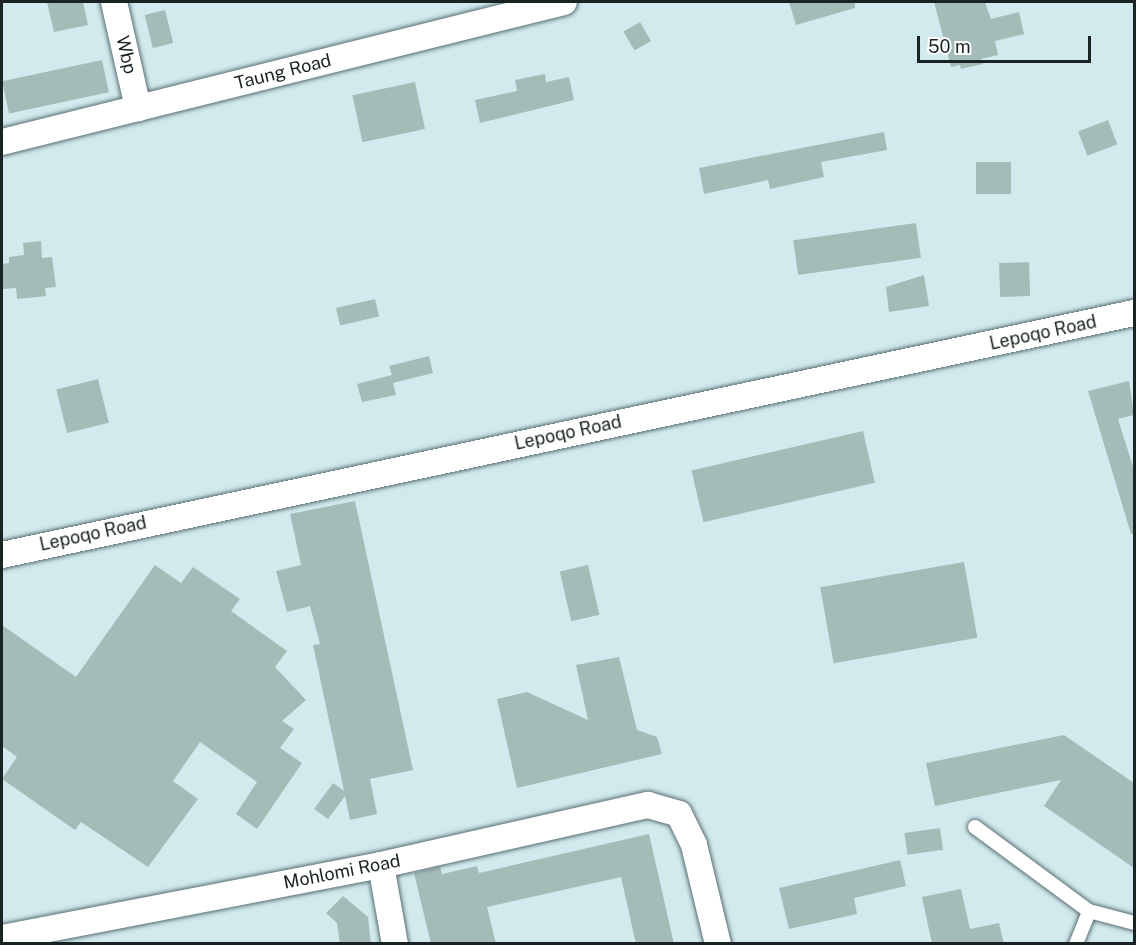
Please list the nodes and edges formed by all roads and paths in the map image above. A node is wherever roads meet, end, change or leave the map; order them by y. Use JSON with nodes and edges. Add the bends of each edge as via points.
{"nodes":[{"id":1,"x":114,"y":2,"type":"edge"},
{"id":2,"x":564,"y":2,"type":"edge"},
{"id":3,"x":138,"y":108,"type":"junction"},
{"id":4,"x":2,"y":142,"type":"edge"},
{"id":5,"x":1134,"y":313,"type":"edge"},
{"id":6,"x":2,"y":555,"type":"edge"},
{"id":7,"x":975,"y":827,"type":"dead end"},
{"id":8,"x":381,"y":865,"type":"junction"},
{"id":9,"x":1089,"y":912,"type":"junction"},
{"id":10,"x":1134,"y":923,"type":"edge"},
{"id":11,"x":2,"y":938,"type":"edge"},
{"id":12,"x":395,"y":944,"type":"edge"},
{"id":13,"x":718,"y":944,"type":"edge"},
{"id":14,"x":1076,"y":944,"type":"edge"}],
"edges":[{"from":1,"to":3,"type":"street","name":"Wbp"},
{"from":2,"to":3,"type":"street","name":"Taung Road"},
{"from":3,"to":4,"type":"street","name":"Taung Road"},
{"from":5,"to":6,"type":"street","name":"Lepoqo Road"},
{"from":7,"to":9,"type":"lane"},
{"from":8,"to":11,"type":"street","name":"Mohlomi Road"},
{"from":8,"to":12,"type":"street"},
{"from":8,"to":13,"type":"street","name":"Mohlomi Road","via":[[648,805],[680,814],[694,845]]},
{"from":9,"to":10,"type":"lane"},
{"from":9,"to":14,"type":"lane"}]}
